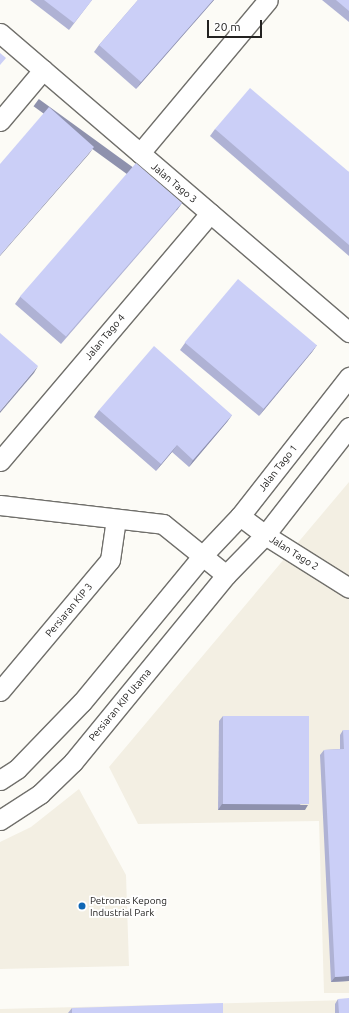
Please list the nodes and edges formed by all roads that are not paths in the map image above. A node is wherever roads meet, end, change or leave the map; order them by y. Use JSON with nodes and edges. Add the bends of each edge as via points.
{"nodes":[{"id":1,"x":268,"y":0,"type":"edge"},
{"id":2,"x":0,"y":33,"type":"edge"},
{"id":3,"x":43,"y":70,"type":"junction"},
{"id":4,"x":0,"y":121,"type":"edge"},
{"id":5,"x":140,"y":153,"type":"junction"},
{"id":6,"x":210,"y":213,"type":"junction"},
{"id":7,"x":349,"y":332,"type":"edge"},
{"id":8,"x":349,"y":377,"type":"edge"},
{"id":9,"x":349,"y":427,"type":"edge"},
{"id":10,"x":0,"y":461,"type":"edge"},
{"id":11,"x":0,"y":505,"type":"edge"},
{"id":12,"x":240,"y":516,"type":"junction"},
{"id":13,"x":116,"y":518,"type":"junction"},
{"id":14,"x":265,"y":535,"type":"junction"},
{"id":15,"x":203,"y":555,"type":"junction"},
{"id":16,"x":226,"y":575,"type":"junction"},
{"id":17,"x":349,"y":588,"type":"edge"},
{"id":18,"x":0,"y":691,"type":"edge"},
{"id":19,"x":0,"y":780,"type":"edge"},
{"id":20,"x":0,"y":820,"type":"edge"}],
"edges":[{"from":1,"to":5,"type":"street"},
{"from":2,"to":3,"type":"street","name":"Jalan Tago 3"},
{"from":3,"to":4,"type":"street"},
{"from":3,"to":5,"type":"street","name":"Jalan Tago 3"},
{"from":5,"to":6,"type":"street","name":"Jalan Tago 3"},
{"from":6,"to":7,"type":"street","name":"Jalan Tago 3"},
{"from":6,"to":10,"type":"street","name":"Jalan Tago 4"},
{"from":8,"to":12,"type":"street","name":"Jalan Tago 1"},
{"from":9,"to":14,"type":"street"},
{"from":11,"to":13,"type":"street"},
{"from":12,"to":14,"type":"street","name":"Jalan Tago 2"},
{"from":12,"to":15,"type":"street","name":"Jalan Tago 1"},
{"from":13,"to":15,"type":"street","via":[[163,524]]},
{"from":13,"to":18,"type":"street","name":"Persiaran KIP 3","via":[[110,560]]},
{"from":14,"to":16,"type":"street"},
{"from":14,"to":17,"type":"street","name":"Jalan Tago 2"},
{"from":15,"to":16,"type":"street"},
{"from":15,"to":19,"type":"street","via":[[144,630],[51,737],[17,769]]},
{"from":16,"to":20,"type":"street","name":"Persiaran KIP Utama","via":[[73,762],[40,794]]}]}
